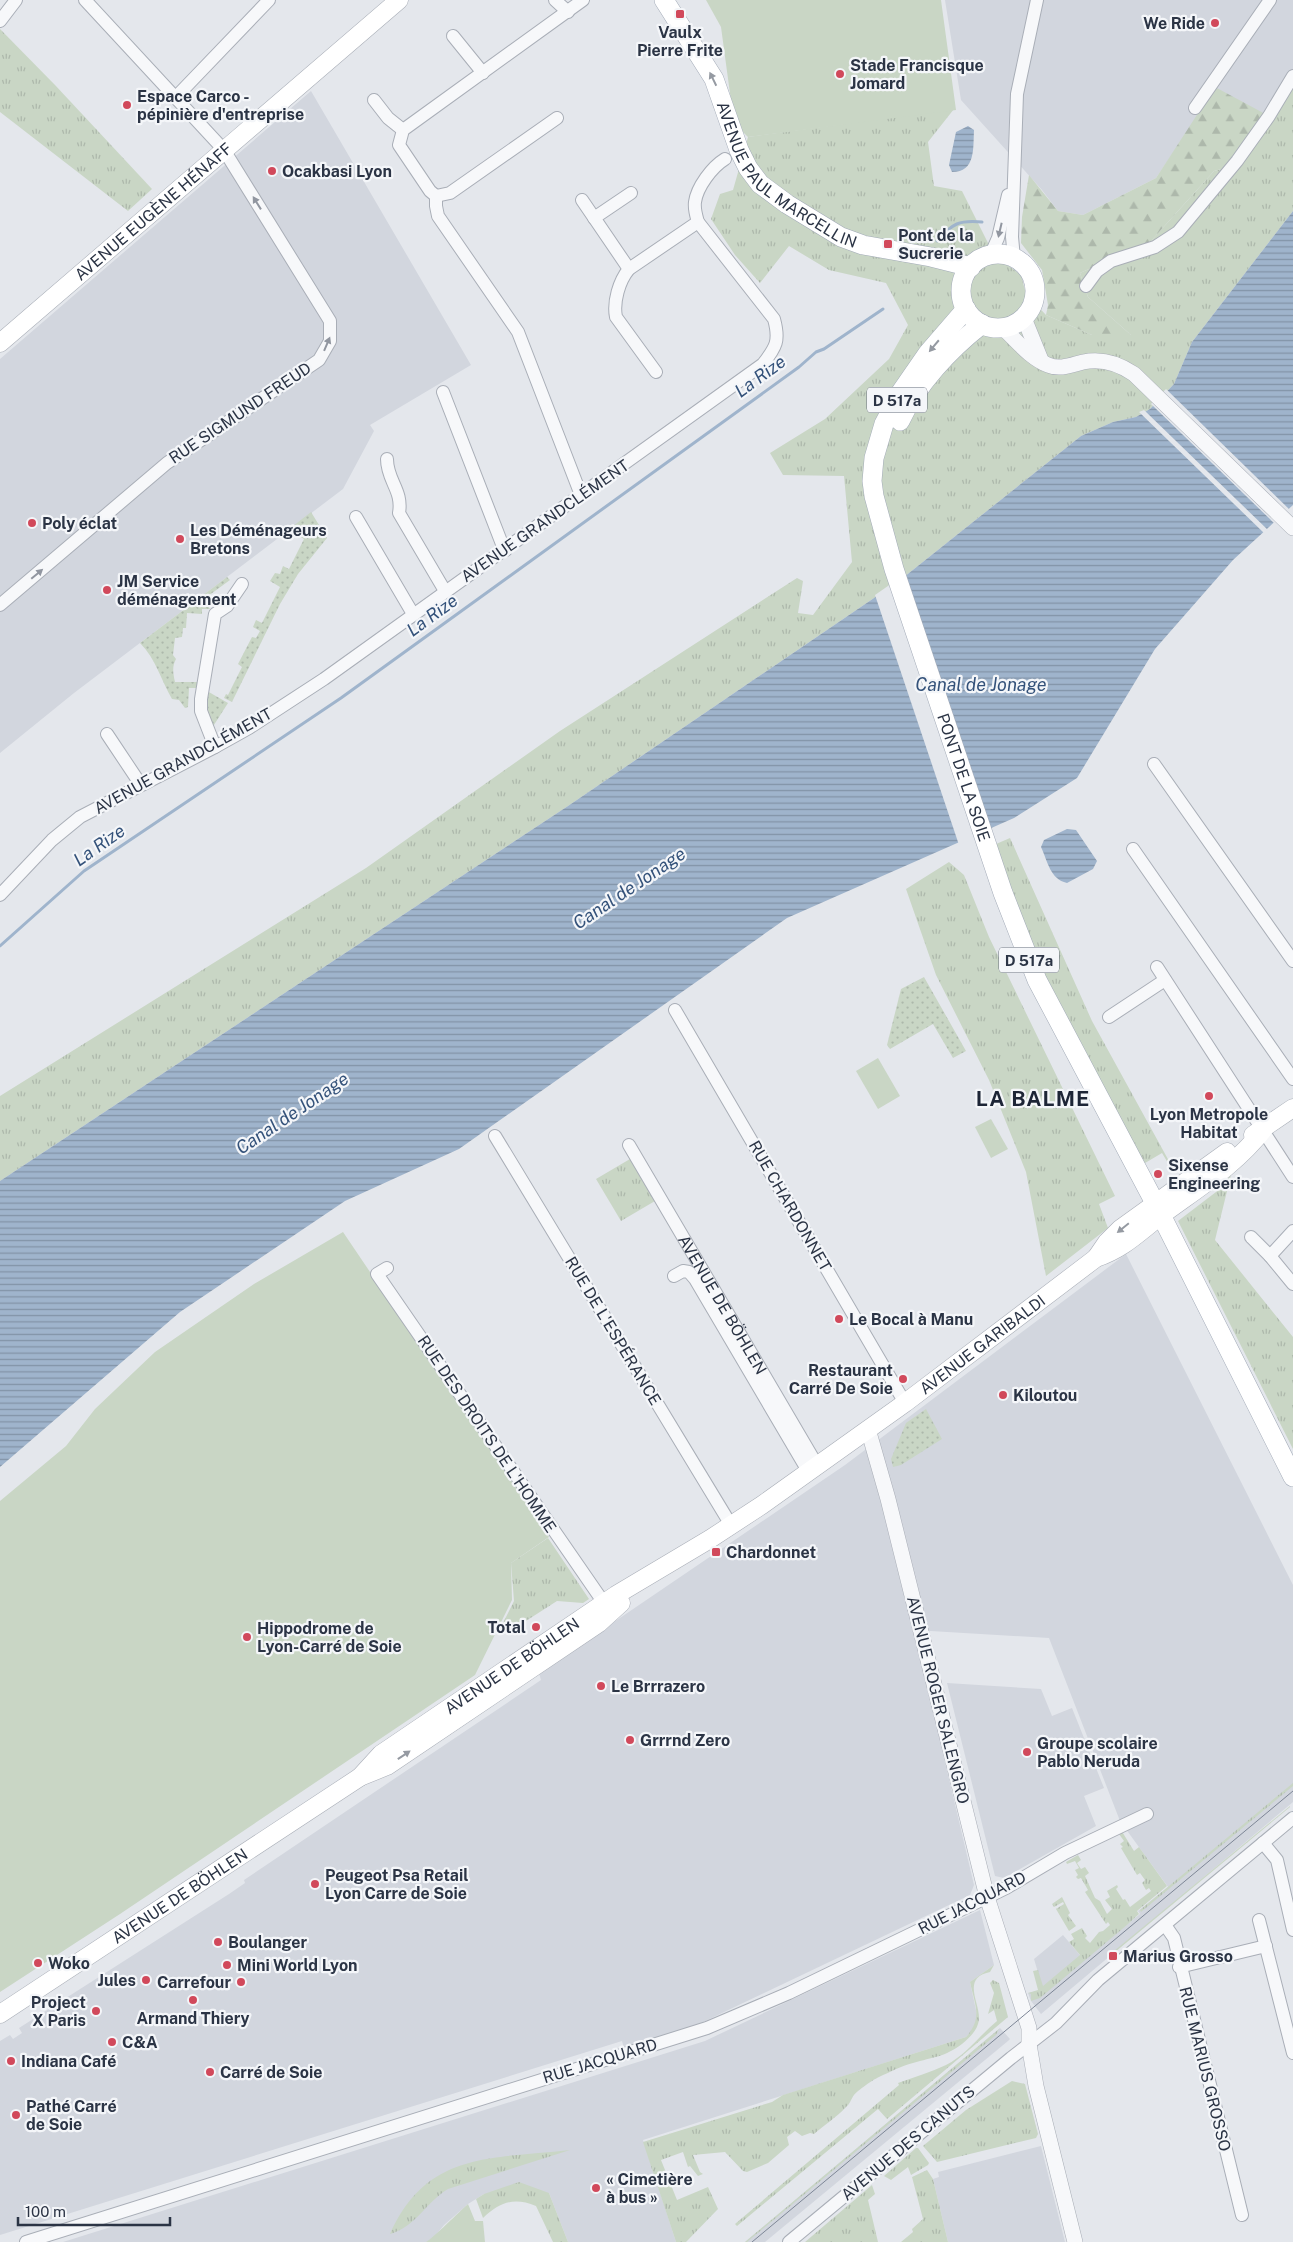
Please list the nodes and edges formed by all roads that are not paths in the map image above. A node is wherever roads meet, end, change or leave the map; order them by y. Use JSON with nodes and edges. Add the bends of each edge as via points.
{"nodes":[{"id":1,"x":16,"y":0,"type":"edge"},
{"id":2,"x":85,"y":0,"type":"edge"},
{"id":3,"x":269,"y":0,"type":"edge"},
{"id":4,"x":398,"y":0,"type":"edge"},
{"id":5,"x":555,"y":0,"type":"edge"},
{"id":6,"x":583,"y":0,"type":"edge"},
{"id":7,"x":664,"y":0,"type":"edge"},
{"id":8,"x":1036,"y":0,"type":"edge"},
{"id":9,"x":1270,"y":0,"type":"edge"},
{"id":10,"x":568,"y":12,"type":"junction"},
{"id":11,"x":0,"y":20,"type":"edge"},
{"id":12,"x":452,"y":36,"type":"dead end"},
{"id":13,"x":483,"y":73,"type":"junction"},
{"id":14,"x":1293,"y":76,"type":"edge"},
{"id":15,"x":176,"y":97,"type":"junction"},
{"id":16,"x":374,"y":100,"type":"dead end"},
{"id":17,"x":1195,"y":108,"type":"dead end"},
{"id":18,"x":557,"y":118,"type":"dead end"},
{"id":19,"x":403,"y":130,"type":"junction"},
{"id":20,"x":224,"y":150,"type":"junction"},
{"id":21,"x":724,"y":159,"type":"dead end"},
{"id":22,"x":1014,"y":168,"type":"junction"},
{"id":23,"x":631,"y":192,"type":"dead end"},
{"id":24,"x":436,"y":196,"type":"junction"},
{"id":25,"x":582,"y":200,"type":"dead end"},
{"id":26,"x":594,"y":218,"type":"junction"},
{"id":27,"x":698,"y":222,"type":"junction"},
{"id":28,"x":990,"y":256,"type":"junction"},
{"id":29,"x":1014,"y":258,"type":"junction"},
{"id":30,"x":971,"y":267,"type":"junction"},
{"id":31,"x":629,"y":269,"type":"junction"},
{"id":32,"x":1086,"y":286,"type":"dead end"},
{"id":33,"x":966,"y":309,"type":"junction"},
{"id":34,"x":1024,"y":318,"type":"junction"},
{"id":35,"x":982,"y":324,"type":"junction"},
{"id":36,"x":1003,"y":328,"type":"junction"},
{"id":37,"x":0,"y":343,"type":"edge"},
{"id":38,"x":1041,"y":362,"type":"junction"},
{"id":39,"x":656,"y":372,"type":"dead end"},
{"id":40,"x":443,"y":392,"type":"dead end"},
{"id":41,"x":387,"y":459,"type":"dead end"},
{"id":42,"x":581,"y":496,"type":"junction"},
{"id":43,"x":878,"y":509,"type":"junction"},
{"id":44,"x":356,"y":517,"type":"dead end"},
{"id":45,"x":1293,"y":528,"type":"edge"},
{"id":46,"x":506,"y":550,"type":"junction"},
{"id":47,"x":242,"y":584,"type":"dead end"},
{"id":48,"x":445,"y":592,"type":"junction"},
{"id":49,"x":0,"y":605,"type":"edge"},
{"id":50,"x":413,"y":614,"type":"junction"},
{"id":51,"x":107,"y":734,"type":"dead end"},
{"id":52,"x":215,"y":747,"type":"junction"},
{"id":53,"x":1154,"y":764,"type":"dead end"},
{"id":54,"x":141,"y":785,"type":"junction"},
{"id":55,"x":1133,"y":849,"type":"dead end"},
{"id":56,"x":0,"y":896,"type":"edge"},
{"id":57,"x":1293,"y":961,"type":"edge"},
{"id":58,"x":1157,"y":967,"type":"dead end"},
{"id":59,"x":1165,"y":980,"type":"junction"},
{"id":60,"x":675,"y":1010,"type":"dead end"},
{"id":61,"x":1109,"y":1017,"type":"dead end"},
{"id":62,"x":1293,"y":1079,"type":"edge"},
{"id":63,"x":1293,"y":1108,"type":"edge"},
{"id":64,"x":1263,"y":1130,"type":"junction"},
{"id":65,"x":495,"y":1136,"type":"dead end"},
{"id":66,"x":630,"y":1145,"type":"dead end"},
{"id":67,"x":1293,"y":1177,"type":"edge"},
{"id":68,"x":1158,"y":1209,"type":"junction"},
{"id":69,"x":1293,"y":1231,"type":"edge"},
{"id":70,"x":1251,"y":1236,"type":"dead end"},
{"id":71,"x":1270,"y":1256,"type":"junction"},
{"id":72,"x":387,"y":1268,"type":"dead end"},
{"id":73,"x":674,"y":1276,"type":"dead end"},
{"id":74,"x":1293,"y":1284,"type":"edge"},
{"id":75,"x":905,"y":1403,"type":"junction"},
{"id":76,"x":868,"y":1429,"type":"junction"},
{"id":77,"x":812,"y":1468,"type":"junction"},
{"id":78,"x":1293,"y":1477,"type":"edge"},
{"id":79,"x":731,"y":1525,"type":"junction"},
{"id":80,"x":635,"y":1585,"type":"junction"},
{"id":81,"x":599,"y":1607,"type":"junction"},
{"id":82,"x":577,"y":1638,"type":"junction"},
{"id":83,"x":360,"y":1777,"type":"junction"},
{"id":84,"x":1147,"y":1814,"type":"dead end"},
{"id":85,"x":1293,"y":1818,"type":"edge"},
{"id":86,"x":1263,"y":1843,"type":"junction"},
{"id":87,"x":987,"y":1897,"type":"junction"},
{"id":88,"x":1259,"y":1920,"type":"dead end"},
{"id":89,"x":1165,"y":1924,"type":"junction"},
{"id":90,"x":1293,"y":1930,"type":"edge"},
{"id":91,"x":1266,"y":1946,"type":"junction"},
{"id":92,"x":1179,"y":1967,"type":"junction"},
{"id":93,"x":0,"y":2014,"type":"edge"},
{"id":94,"x":1029,"y":2044,"type":"junction"},
{"id":95,"x":1293,"y":2053,"type":"edge"},
{"id":96,"x":1242,"y":2215,"type":"dead end"},
{"id":97,"x":26,"y":2242,"type":"edge"},
{"id":98,"x":789,"y":2242,"type":"edge"},
{"id":99,"x":1075,"y":2242,"type":"edge"}],
"edges":[{"from":1,"to":11,"type":"street"},
{"from":2,"to":15,"type":"street","name":"RUE SIGMUND FREUD"},
{"from":3,"to":15,"type":"street"},
{"from":4,"to":20,"type":"main road","name":"AVENUE EUGÈNE HÉNAFF"},
{"from":5,"to":10,"type":"street"},
{"from":6,"to":10,"type":"street"},
{"from":30,"to":7,"type":"main road","name":"AVENUE PAUL MARCELLIN","one_way":true,"via":[[841,237],[760,184],[739,150],[714,79]]},
{"from":8,"to":22,"type":"street","via":[[1017,94]]},
{"from":9,"to":17,"type":"street"},
{"from":10,"to":13,"type":"street"},
{"from":12,"to":13,"type":"street"},
{"from":13,"to":19,"type":"street"},
{"from":14,"to":32,"type":"street","via":[[1237,161],[1178,232],[1155,247],[1111,261],[1097,271]]},
{"from":15,"to":20,"type":"street","name":"RUE SIGMUND FREUD"},
{"from":16,"to":19,"type":"street"},
{"from":18,"to":24,"type":"street","via":[[450,193]]},
{"from":19,"to":24,"type":"street","via":[[399,145],[430,192]]},
{"from":20,"to":37,"type":"main road","name":"AVENUE EUGÈNE HÉNAFF"},
{"from":49,"to":20,"type":"street","name":"RUE SIGMUND FREUD","one_way":true,"via":[[166,463],[318,360],[330,341],[330,321]]},
{"from":21,"to":27,"type":"street","via":[[708,175],[695,199]]},
{"from":22,"to":28,"type":"street","one_way":true,"via":[[998,238]]},
{"from":22,"to":29,"type":"street"},
{"from":23,"to":26,"type":"street"},
{"from":24,"to":42,"type":"street","via":[[438,216],[518,332]]},
{"from":25,"to":26,"type":"street"},
{"from":26,"to":31,"type":"street"},
{"from":27,"to":31,"type":"street"},
{"from":27,"to":42,"type":"street","name":"AVENUE GRANDCLÉMENT","via":[[774,319],[778,333],[775,348],[763,364]]},
{"from":28,"to":29,"type":"main road"},
{"from":28,"to":30,"type":"main road"},
{"from":29,"to":34,"type":"main road","via":[[1026,266],[1035,285],[1034,300]]},
{"from":30,"to":33,"type":"main road","via":[[962,285]]},
{"from":31,"to":39,"type":"street","via":[[622,278],[614,309],[616,317]]},
{"from":33,"to":35,"type":"main road"},
{"from":33,"to":43,"type":"main road","number":"D 517a","one_way":true,"via":[[928,353],[884,424],[874,458],[872,480]]},
{"from":34,"to":36,"type":"main road"},
{"from":34,"to":38,"type":"street"},
{"from":35,"to":36,"type":"main road"},
{"from":35,"to":43,"type":"main road","number":"D 517a","via":[[932,373],[907,406],[893,437]]},
{"from":36,"to":38,"type":"street"},
{"from":38,"to":45,"type":"street","via":[[1060,368],[1091,361],[1121,365]]},
{"from":40,"to":46,"type":"street"},
{"from":41,"to":48,"type":"street","via":[[401,503],[399,513]]},
{"from":42,"to":46,"type":"street","name":"AVENUE GRANDCLÉMENT"},
{"from":43,"to":68,"type":"main road","name":"PONT DE LA SOIE","number":"D 517a","via":[[888,550],[1020,939],[1037,980]]},
{"from":44,"to":50,"type":"street"},
{"from":46,"to":48,"type":"street","name":"AVENUE GRANDCLÉMENT"},
{"from":47,"to":52,"type":"street","via":[[227,606],[215,614],[201,712]]},
{"from":48,"to":50,"type":"street","name":"AVENUE GRANDCLÉMENT"},
{"from":50,"to":52,"type":"street","name":"AVENUE GRANDCLÉMENT","via":[[324,678]]},
{"from":51,"to":54,"type":"street"},
{"from":52,"to":54,"type":"street","name":"AVENUE GRANDCLÉMENT"},
{"from":53,"to":57,"type":"street"},
{"from":54,"to":56,"type":"street","name":"AVENUE GRANDCLÉMENT","via":[[80,817],[52,840]]},
{"from":55,"to":62,"type":"street"},
{"from":58,"to":59,"type":"street"},
{"from":59,"to":61,"type":"street"},
{"from":59,"to":64,"type":"street"},
{"from":60,"to":75,"type":"street","name":"RUE CHARDONNET"},
{"from":63,"to":64,"type":"main road","name":"AVENUE GARIBALDI"},
{"from":64,"to":67,"type":"street"},
{"from":64,"to":68,"type":"main road","name":"AVENUE GARIBALDI","via":[[1242,1155]]},
{"from":65,"to":79,"type":"street","name":"RUE DE L'ESPÉRANCE"},
{"from":66,"to":77,"type":"street","name":"AVENUE DE BÖHLEN"},
{"from":68,"to":75,"type":"main road","name":"AVENUE GARIBALDI","via":[[1116,1251],[1096,1258]]},
{"from":68,"to":78,"type":"main road"},
{"from":69,"to":71,"type":"street"},
{"from":70,"to":71,"type":"street"},
{"from":71,"to":74,"type":"street"},
{"from":72,"to":81,"type":"street","name":"RUE DES DROITS DE L'HOMME","via":[[378,1274]]},
{"from":73,"to":77,"type":"street","via":[[684,1271],[696,1279]]},
{"from":75,"to":76,"type":"main road","name":"AVENUE GARIBALDI"},
{"from":76,"to":77,"type":"main road","name":"AVENUE DE BÖHLEN"},
{"from":76,"to":87,"type":"street","name":"AVENUE ROGER SALENGRO"},
{"from":77,"to":79,"type":"main road","name":"AVENUE DE BÖHLEN"},
{"from":79,"to":80,"type":"main road","name":"AVENUE DE BÖHLEN"},
{"from":80,"to":81,"type":"main road","name":"AVENUE DE BÖHLEN"},
{"from":80,"to":82,"type":"main road","name":"AVENUE DE BÖHLEN","via":[[599,1623]]},
{"from":81,"to":82,"type":"main road","name":"AVENUE DE BÖHLEN","via":[[597,1617]]},
{"from":81,"to":83,"type":"main road","name":"AVENUE DE BÖHLEN","via":[[381,1754]]},
{"from":83,"to":82,"type":"main road","name":"AVENUE DE BÖHLEN","one_way":true,"via":[[387,1766]]},
{"from":83,"to":93,"type":"main road","name":"AVENUE DE BÖHLEN"},
{"from":84,"to":87,"type":"street","name":"RUE JACQUARD","via":[[1065,1852]]},
{"from":85,"to":86,"type":"street"},
{"from":86,"to":89,"type":"street"},
{"from":86,"to":90,"type":"street","via":[[1277,1860]]},
{"from":87,"to":94,"type":"street","name":"AVENUE ROGER SALENGRO","via":[[1009,1970],[1020,2025]]},
{"from":87,"to":97,"type":"street","name":"RUE JACQUARD","via":[[789,1993],[707,2028]]},
{"from":88,"to":91,"type":"street"},
{"from":89,"to":92,"type":"street","name":"RUE MARIUS GROSSO","via":[[1174,1938]]},
{"from":89,"to":94,"type":"street"},
{"from":91,"to":92,"type":"street"},
{"from":91,"to":95,"type":"street"},
{"from":92,"to":96,"type":"street","name":"RUE MARIUS GROSSO"},
{"from":94,"to":98,"type":"street","name":"AVENUE DES CANUTS"},
{"from":94,"to":99,"type":"street","name":"AVENUE ROGER SALENGRO","via":[[1036,2086]]}]}
